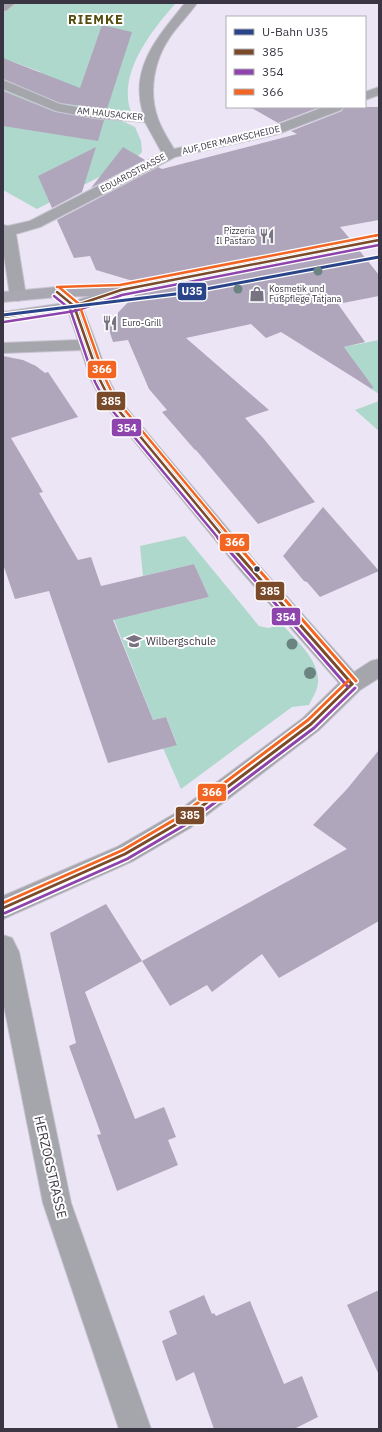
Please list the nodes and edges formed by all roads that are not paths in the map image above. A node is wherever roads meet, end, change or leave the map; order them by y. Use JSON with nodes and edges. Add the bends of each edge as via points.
{"nodes":[{"id":1,"x":9,"y":3,"type":"edge"},
{"id":2,"x":191,"y":3,"type":"edge"},
{"id":3,"x":3,"y":7,"type":"edge"},
{"id":4,"x":3,"y":84,"type":"edge"},
{"id":5,"x":379,"y":90,"type":"edge"},
{"id":6,"x":366,"y":96,"type":"edge"},
{"id":7,"x":333,"y":108,"type":"edge"},
{"id":8,"x":150,"y":118,"type":"junction"},
{"id":9,"x":170,"y":154,"type":"junction"},
{"id":10,"x":6,"y":231,"type":"edge"},
{"id":11,"x":379,"y":240,"type":"edge"},
{"id":12,"x":121,"y":290,"type":"junction"},
{"id":13,"x":57,"y":292,"type":"junction"},
{"id":14,"x":10,"y":297,"type":"edge"},
{"id":15,"x":74,"y":306,"type":"junction"},
{"id":16,"x":3,"y":316,"type":"edge"},
{"id":17,"x":88,"y":345,"type":"junction"},
{"id":18,"x":3,"y":348,"type":"edge"},
{"id":19,"x":379,"y":667,"type":"edge"},
{"id":20,"x":352,"y":684,"type":"junction"},
{"id":21,"x":3,"y":908,"type":"edge"},
{"id":22,"x":3,"y":946,"type":"edge"},
{"id":23,"x":135,"y":1429,"type":"edge"}],
"edges":[{"from":1,"to":3,"type":"street"},
{"from":2,"to":8,"type":"street","name":"EDUARDSTRASSE","via":[[162,38],[153,56],[147,75],[146,96]]},
{"from":4,"to":8,"type":"street","name":"AM HAUSACKER","via":[[56,107],[93,114]]},
{"from":5,"to":6,"type":"street"},
{"from":7,"to":9,"type":"street","name":"AUF DER MARKSCHEIDE","via":[[273,131]]},
{"from":8,"to":9,"type":"street","name":"EDUARDSTRASSE"},
{"from":9,"to":10,"type":"street","name":"EDUARDSTRASSE","via":[[35,224]]},
{"from":10,"to":14,"type":"street","via":[[13,265]]},
{"from":11,"to":12,"type":"main road"},
{"from":12,"to":13,"type":"main road"},
{"from":12,"to":15,"type":"main road"},
{"from":13,"to":14,"type":"main road"},
{"from":13,"to":15,"type":"street"},
{"from":15,"to":16,"type":"main road"},
{"from":15,"to":17,"type":"street"},
{"from":17,"to":18,"type":"street"},
{"from":17,"to":20,"type":"street","via":[[110,400],[247,565]]},
{"from":19,"to":20,"type":"street"},
{"from":20,"to":21,"type":"street","via":[[311,724],[182,821],[125,854]]},
{"from":22,"to":23,"type":"street","name":"HERZOGSTRASSE","via":[[57,1203]]}]}
